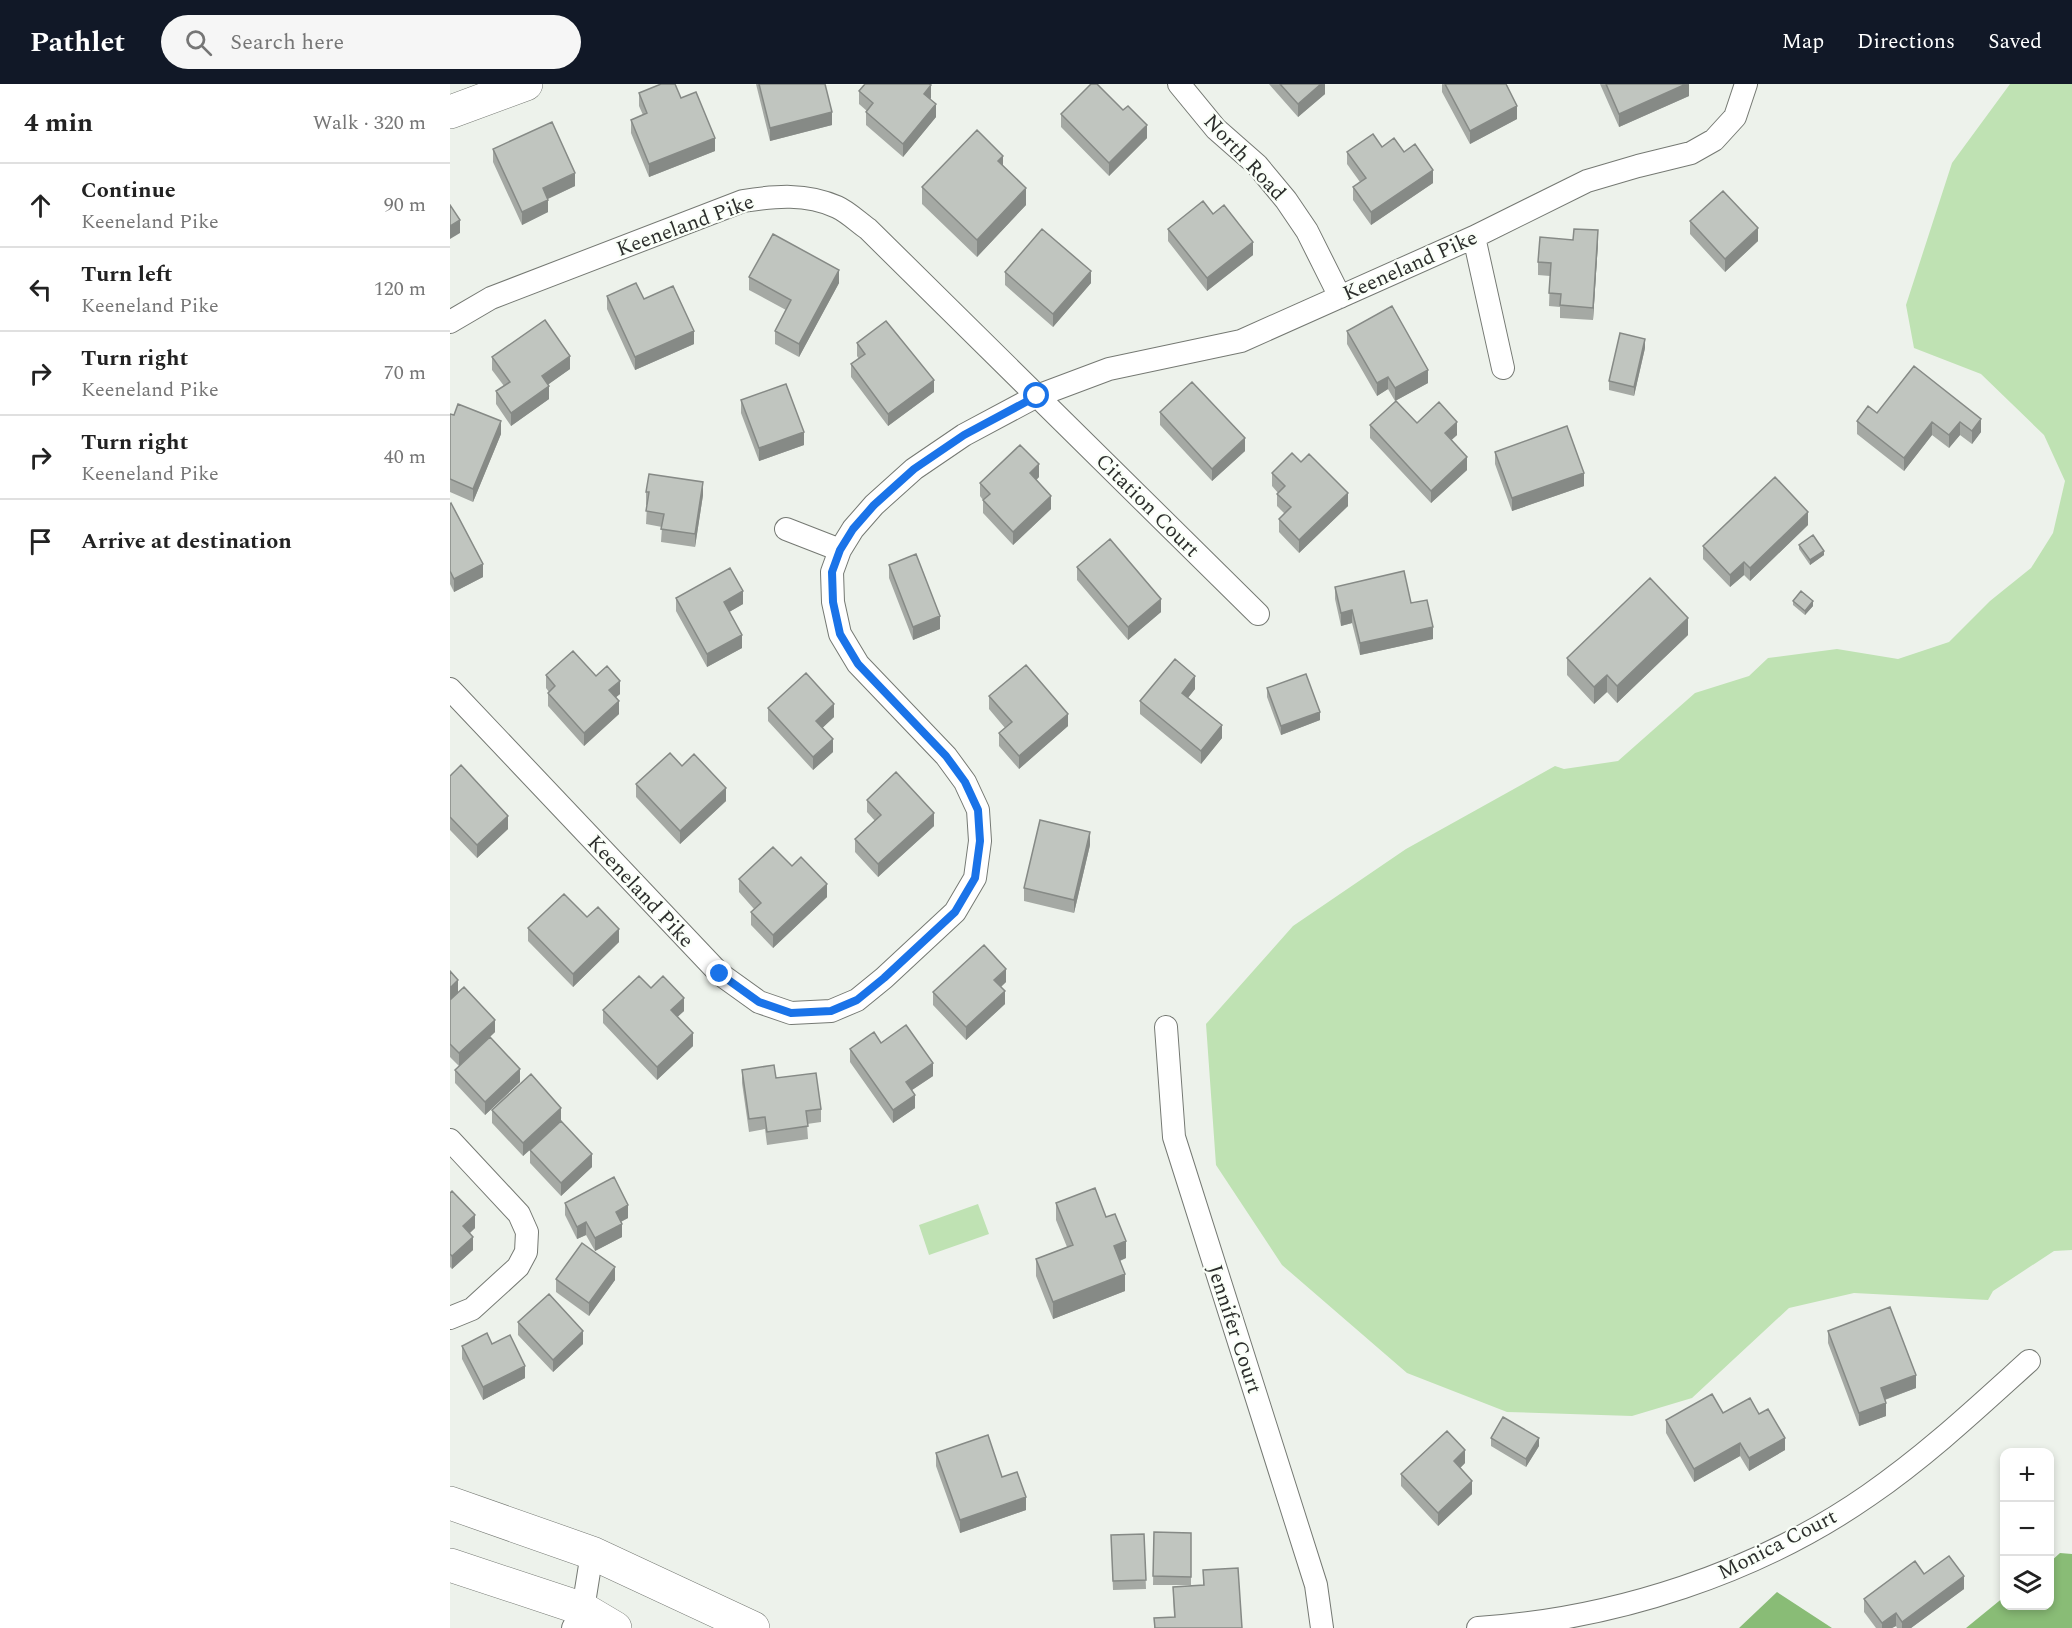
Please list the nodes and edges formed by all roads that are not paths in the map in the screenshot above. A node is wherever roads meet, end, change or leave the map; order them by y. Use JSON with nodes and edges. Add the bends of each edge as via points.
{"nodes":[{"id":1,"x":526,"y":84,"type":"edge"},
{"id":2,"x":1179,"y":84,"type":"edge"},
{"id":3,"x":1746,"y":84,"type":"edge"},
{"id":4,"x":450,"y":112,"type":"edge"},
{"id":5,"x":1474,"y":237,"type":"junction"},
{"id":6,"x":1340,"y":297,"type":"junction"},
{"id":7,"x":450,"y":322,"type":"edge"},
{"id":8,"x":1503,"y":368,"type":"dead end"},
{"id":9,"x":1037,"y":396,"type":"junction"},
{"id":10,"x":786,"y":530,"type":"dead end"},
{"id":11,"x":840,"y":550,"type":"junction"},
{"id":12,"x":1258,"y":614,"type":"dead end"},
{"id":13,"x":450,"y":689,"type":"edge"},
{"id":14,"x":1166,"y":1027,"type":"dead end"},
{"id":15,"x":450,"y":1140,"type":"edge"},
{"id":16,"x":450,"y":1318,"type":"edge"},
{"id":17,"x":2029,"y":1361,"type":"dead end"},
{"id":18,"x":450,"y":1503,"type":"edge"},
{"id":19,"x":592,"y":1553,"type":"junction"},
{"id":20,"x":450,"y":1565,"type":"edge"},
{"id":21,"x":578,"y":1619,"type":"edge"},
{"id":22,"x":615,"y":1628,"type":"edge"},
{"id":23,"x":753,"y":1628,"type":"edge"},
{"id":24,"x":1322,"y":1628,"type":"edge"},
{"id":25,"x":1478,"y":1628,"type":"edge"}],
"edges":[{"from":1,"to":4,"type":"main road"},
{"from":2,"to":6,"type":"street","name":"North Road","via":[[1216,129],[1257,165],[1286,200]]},
{"from":3,"to":5,"type":"street","name":"Keeneland Pike","via":[[1734,117],[1714,140],[1699,149],[1587,181]]},
{"from":5,"to":6,"type":"street","name":"Keeneland Pike"},
{"from":5,"to":8,"type":"street"},
{"from":6,"to":9,"type":"street","name":"Keeneland Pike","via":[[1241,341],[1108,369]]},
{"from":7,"to":9,"type":"street","name":"Keeneland Pike","via":[[491,298],[743,201],[775,196],[809,198],[838,208],[868,229]]},
{"from":9,"to":11,"type":"street","name":"Keeneland Pike","via":[[964,435],[914,469],[874,505]]},
{"from":9,"to":12,"type":"street","name":"Citation Court"},
{"from":10,"to":11,"type":"street"},
{"from":11,"to":13,"type":"street","name":"Keeneland Pike","via":[[832,572],[840,634],[858,664],[946,756],[965,782],[978,810],[980,841],[975,878],[955,912],[857,1000],[831,1011],[791,1013],[759,1002],[720,974]]},
{"from":14,"to":24,"type":"street","name":"Jennifer Court","via":[[1174,1137],[1316,1585]]},
{"from":15,"to":16,"type":"street","via":[[519,1214],[527,1232],[526,1252],[518,1268],[472,1309]]},
{"from":17,"to":25,"type":"street","name":"Monica Court","via":[[1937,1444],[1868,1496],[1795,1539],[1725,1572],[1645,1600],[1570,1616]]},
{"from":18,"to":19,"type":"main road"},
{"from":19,"to":21,"type":"street"},
{"from":19,"to":23,"type":"main road"},
{"from":20,"to":21,"type":"main road"},
{"from":21,"to":22,"type":"main road"}]}
